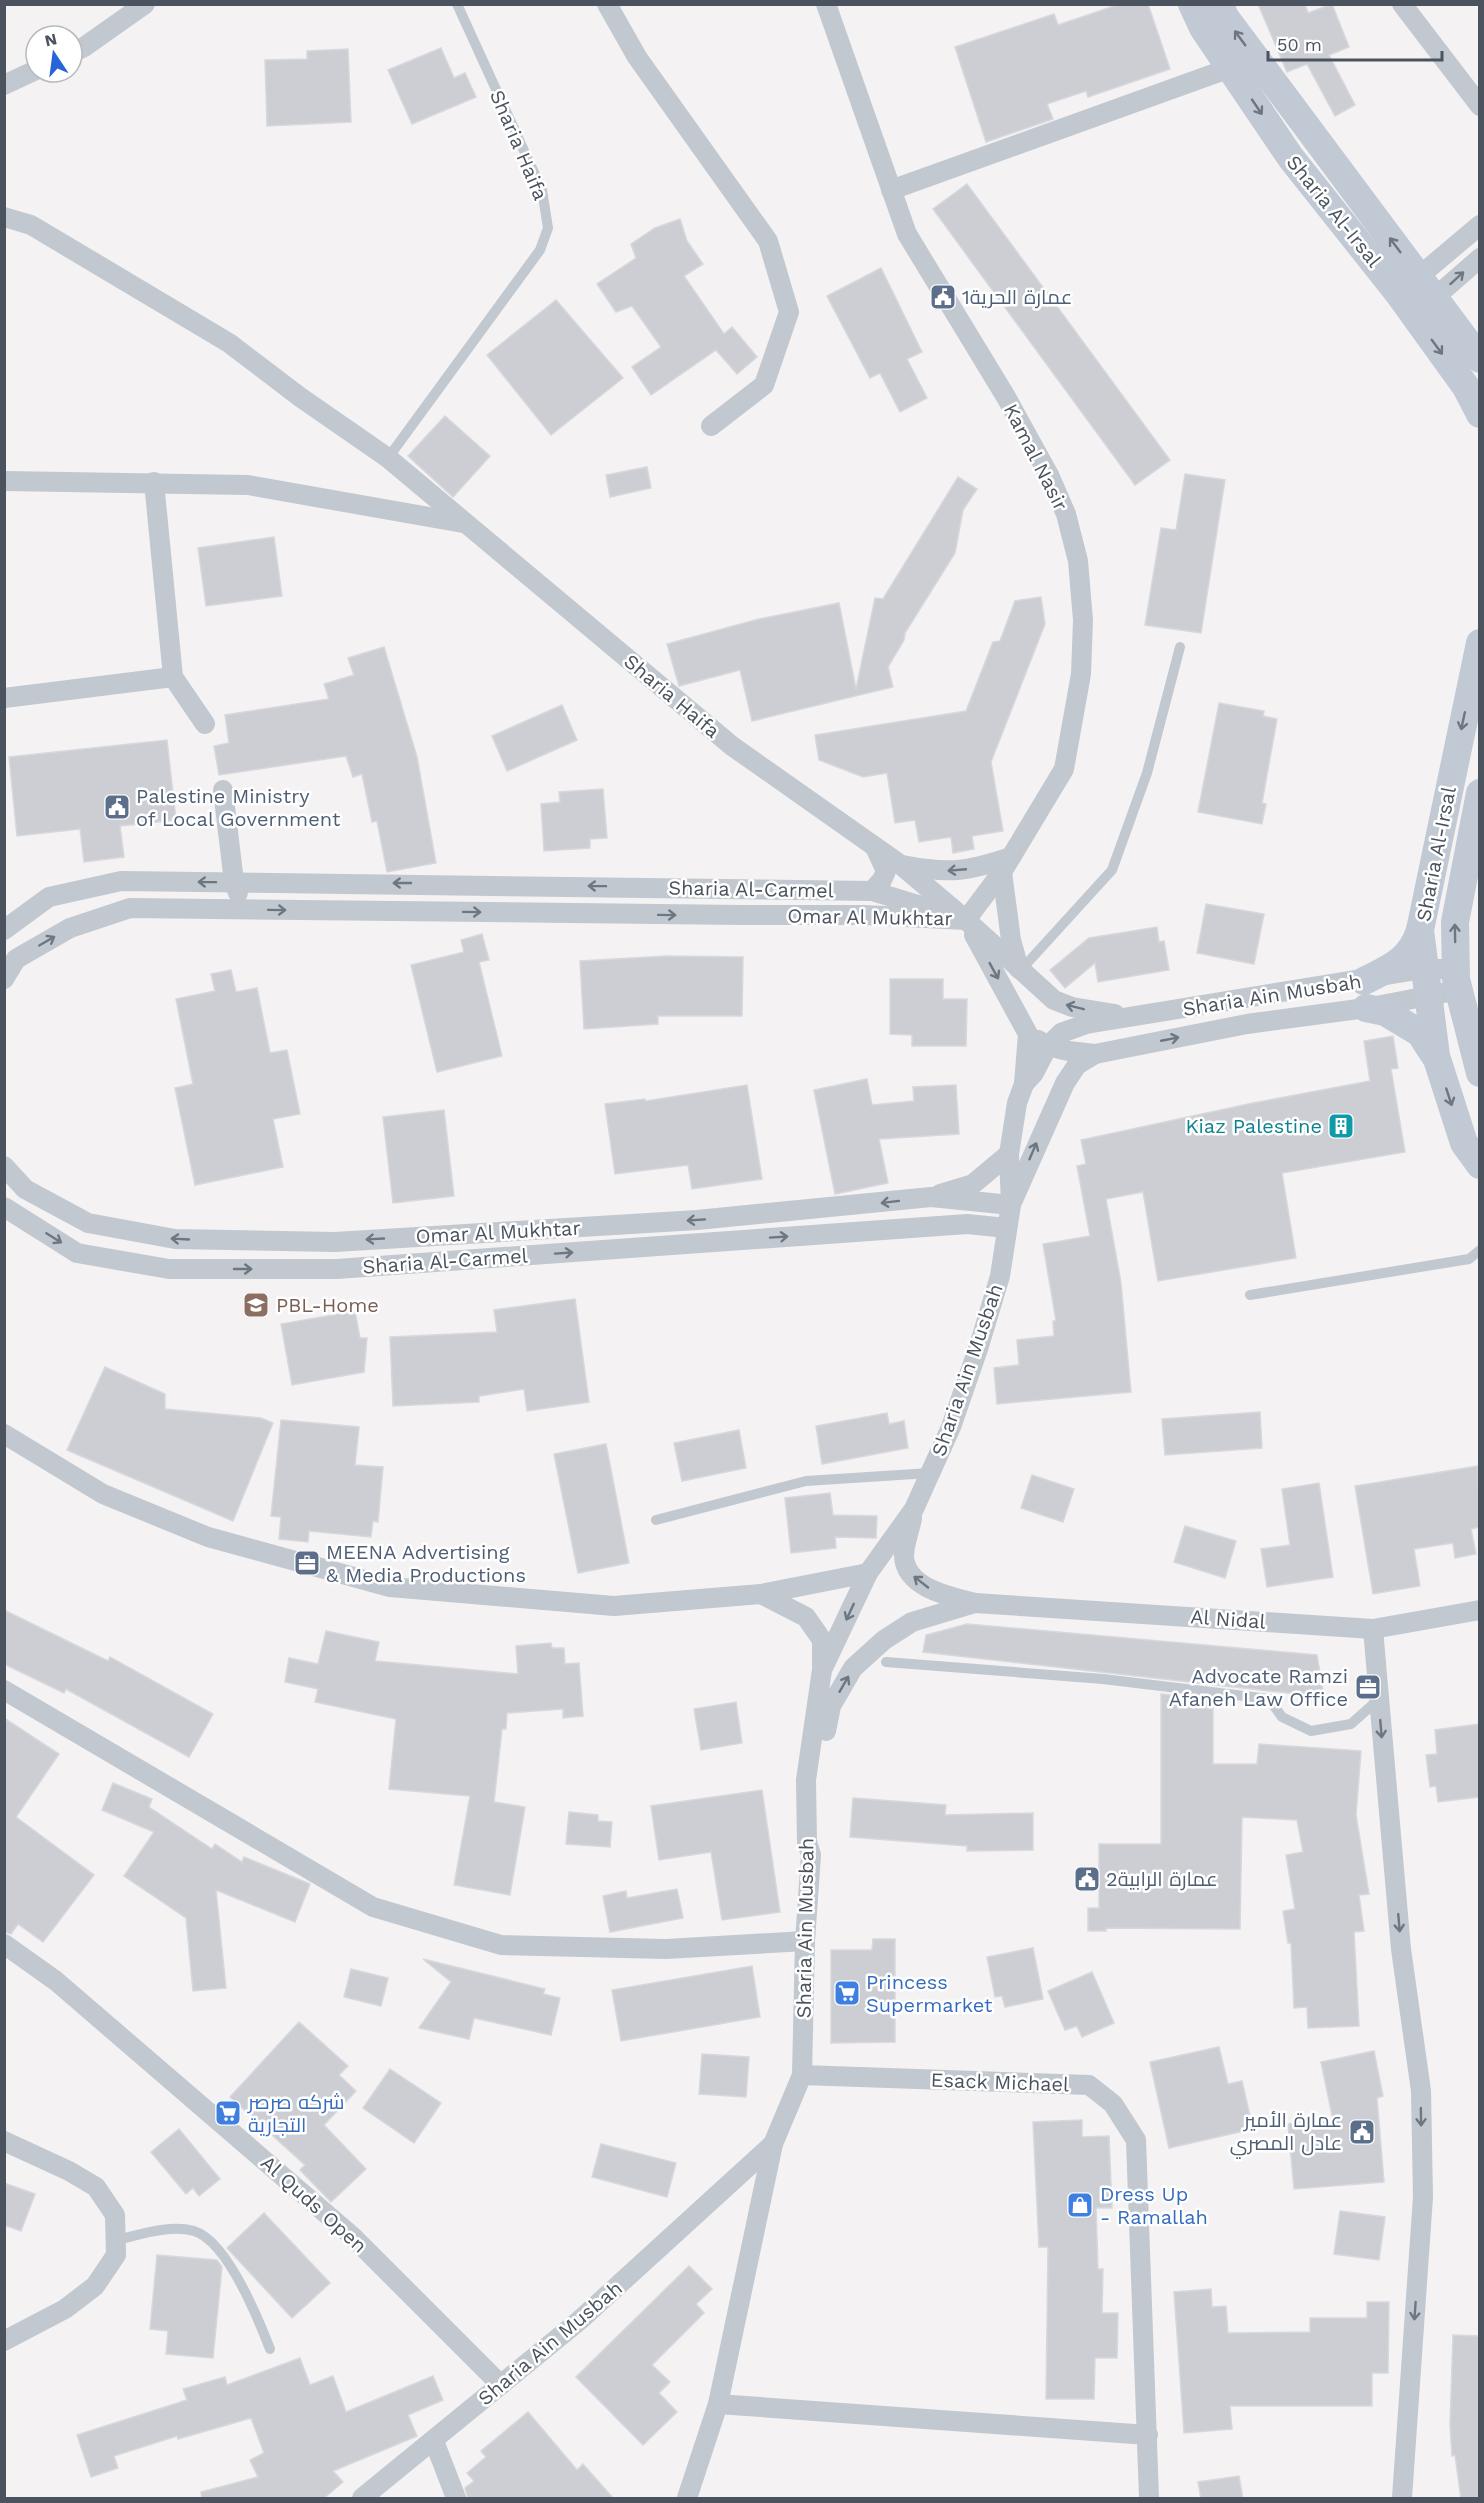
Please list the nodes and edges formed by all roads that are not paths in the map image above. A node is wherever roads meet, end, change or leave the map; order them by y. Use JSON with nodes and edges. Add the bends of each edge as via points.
{"nodes":[{"id":1,"x":145,"y":4,"type":"edge"},
{"id":2,"x":457,"y":4,"type":"edge"},
{"id":3,"x":607,"y":4,"type":"edge"},
{"id":4,"x":826,"y":4,"type":"edge"},
{"id":5,"x":1192,"y":4,"type":"edge"},
{"id":6,"x":1220,"y":4,"type":"edge"},
{"id":7,"x":1402,"y":4,"type":"edge"},
{"id":8,"x":84,"y":47,"type":"edge"},
{"id":9,"x":1230,"y":68,"type":"junction"},
{"id":10,"x":24,"y":76,"type":"edge"},
{"id":11,"x":4,"y":85,"type":"edge"},
{"id":12,"x":1479,"y":106,"type":"edge"},
{"id":13,"x":891,"y":190,"type":"junction"},
{"id":14,"x":4,"y":217,"type":"edge"},
{"id":15,"x":1479,"y":225,"type":"edge"},
{"id":16,"x":1479,"y":258,"type":"edge"},
{"id":17,"x":1417,"y":295,"type":"junction"},
{"id":18,"x":1479,"y":359,"type":"edge"},
{"id":19,"x":1479,"y":414,"type":"edge"},
{"id":20,"x":711,"y":426,"type":"dead end"},
{"id":21,"x":388,"y":458,"type":"junction"},
{"id":22,"x":4,"y":482,"type":"edge"},
{"id":23,"x":154,"y":482,"type":"junction"},
{"id":24,"x":466,"y":523,"type":"junction"},
{"id":25,"x":1479,"y":643,"type":"edge"},
{"id":26,"x":1180,"y":647,"type":"dead end"},
{"id":27,"x":173,"y":677,"type":"junction"},
{"id":28,"x":4,"y":698,"type":"edge"},
{"id":29,"x":205,"y":724,"type":"dead end"},
{"id":30,"x":223,"y":790,"type":"dead end"},
{"id":31,"x":1479,"y":793,"type":"edge"},
{"id":32,"x":875,"y":847,"type":"junction"},
{"id":33,"x":1006,"y":864,"type":"junction"},
{"id":34,"x":901,"y":865,"type":"junction"},
{"id":35,"x":234,"y":882,"type":"junction"},
{"id":36,"x":872,"y":891,"type":"junction"},
{"id":37,"x":244,"y":910,"type":"junction"},
{"id":38,"x":966,"y":920,"type":"junction"},
{"id":39,"x":4,"y":930,"type":"edge"},
{"id":40,"x":1420,"y":930,"type":"junction"},
{"id":41,"x":1020,"y":971,"type":"junction"},
{"id":42,"x":4,"y":979,"type":"edge"},
{"id":43,"x":1457,"y":980,"type":"junction"},
{"id":44,"x":1426,"y":983,"type":"junction"},
{"id":45,"x":1365,"y":994,"type":"junction"},
{"id":46,"x":1132,"y":1017,"type":"junction"},
{"id":47,"x":1028,"y":1034,"type":"junction"},
{"id":48,"x":1048,"y":1046,"type":"junction"},
{"id":49,"x":1095,"y":1054,"type":"junction"},
{"id":50,"x":1436,"y":1056,"type":"junction"},
{"id":51,"x":1479,"y":1072,"type":"edge"},
{"id":52,"x":1024,"y":1084,"type":"junction"},
{"id":53,"x":1009,"y":1154,"type":"junction"},
{"id":54,"x":1479,"y":1165,"type":"edge"},
{"id":55,"x":4,"y":1166,"type":"edge"},
{"id":56,"x":931,"y":1197,"type":"junction"},
{"id":57,"x":1011,"y":1205,"type":"junction"},
{"id":58,"x":4,"y":1207,"type":"edge"},
{"id":59,"x":1007,"y":1228,"type":"junction"},
{"id":60,"x":1479,"y":1250,"type":"edge"},
{"id":61,"x":1251,"y":1295,"type":"dead end"},
{"id":62,"x":4,"y":1434,"type":"edge"},
{"id":63,"x":930,"y":1473,"type":"junction"},
{"id":64,"x":914,"y":1509,"type":"junction"},
{"id":65,"x":656,"y":1520,"type":"dead end"},
{"id":66,"x":868,"y":1573,"type":"junction"},
{"id":67,"x":761,"y":1594,"type":"junction"},
{"id":68,"x":975,"y":1603,"type":"junction"},
{"id":69,"x":1479,"y":1610,"type":"edge"},
{"id":70,"x":1373,"y":1629,"type":"junction"},
{"id":71,"x":886,"y":1662,"type":"dead end"},
{"id":72,"x":822,"y":1670,"type":"junction"},
{"id":73,"x":4,"y":1690,"type":"edge"},
{"id":74,"x":1379,"y":1699,"type":"junction"},
{"id":75,"x":807,"y":1842,"type":"junction"},
{"id":76,"x":805,"y":1941,"type":"junction"},
{"id":77,"x":4,"y":1944,"type":"edge"},
{"id":78,"x":802,"y":2075,"type":"junction"},
{"id":79,"x":4,"y":2141,"type":"edge"},
{"id":80,"x":773,"y":2144,"type":"junction"},
{"id":81,"x":116,"y":2240,"type":"junction"},
{"id":82,"x":4,"y":2341,"type":"edge"},
{"id":83,"x":270,"y":2349,"type":"dead end"},
{"id":84,"x":501,"y":2385,"type":"junction"},
{"id":85,"x":718,"y":2404,"type":"junction"},
{"id":86,"x":1148,"y":2435,"type":"junction"},
{"id":87,"x":434,"y":2441,"type":"junction"},
{"id":88,"x":362,"y":2499,"type":"edge"},
{"id":89,"x":456,"y":2499,"type":"edge"},
{"id":90,"x":687,"y":2499,"type":"edge"},
{"id":91,"x":1149,"y":2499,"type":"edge"},
{"id":92,"x":1402,"y":2499,"type":"edge"}],
"edges":[{"from":1,"to":8,"type":"street"},
{"from":2,"to":21,"type":"lane","name":"Sharia Haifa","via":[[542,190],[548,228],[540,250]]},
{"from":3,"to":20,"type":"street","via":[[637,57],[768,242],[789,312],[764,385]]},
{"from":4,"to":13,"type":"street","name":"Kamal Nasir"},
{"from":5,"to":9,"type":"main road","name":"Sharia Al-Irsal"},
{"from":17,"to":6,"type":"main road","name":"Sharia Al-Irsal","one_way":true,"via":[[1314,139],[1225,17]]},
{"from":7,"to":12,"type":"street"},
{"from":9,"to":13,"type":"street"},
{"from":9,"to":17,"type":"main road","name":"Sharia Al-Irsal","one_way":true,"via":[[1291,159]]},
{"from":10,"to":11,"type":"street"},
{"from":13,"to":33,"type":"street","name":"Kamal Nasir","via":[[907,234],[1049,476],[1066,514],[1078,561],[1083,620],[1081,674],[1064,769]]},
{"from":14,"to":21,"type":"street","name":"Sharia Haifa","via":[[31,225],[229,343]]},
{"from":15,"to":17,"type":"street"},
{"from":17,"to":16,"type":"street","one_way":true},
{"from":17,"to":18,"type":"main road","name":"Sharia Al-Irsal"},
{"from":17,"to":19,"type":"main road","name":"Sharia Al-Irsal","one_way":true},
{"from":21,"to":24,"type":"street","name":"Sharia Haifa"},
{"from":22,"to":23,"type":"street"},
{"from":23,"to":24,"type":"street","via":[[248,485]]},
{"from":23,"to":27,"type":"street"},
{"from":24,"to":32,"type":"street","name":"Sharia Haifa","via":[[732,746]]},
{"from":25,"to":40,"type":"main road","name":"Sharia Al-Irsal","one_way":true},
{"from":26,"to":41,"type":"lane","via":[[1147,773],[1112,870]]},
{"from":27,"to":28,"type":"street"},
{"from":27,"to":29,"type":"street"},
{"from":30,"to":35,"type":"street"},
{"from":43,"to":31,"type":"main road","name":"Sharia Al-Irsal","one_way":true,"via":[[1455,922]]},
{"from":32,"to":34,"type":"street","name":"Sharia Haifa"},
{"from":32,"to":36,"type":"street","via":[[886,871]]},
{"from":33,"to":34,"type":"street","one_way":true,"via":[[954,872]]},
{"from":33,"to":38,"type":"street","name":"Kamal Nasir"},
{"from":33,"to":41,"type":"street","via":[[1011,940]]},
{"from":34,"to":38,"type":"street","name":"Sharia Haifa"},
{"from":36,"to":35,"type":"street","name":"Sharia Al-Carmel","one_way":true},
{"from":35,"to":37,"type":"street"},
{"from":35,"to":39,"type":"street","name":"Sharia Al-Carmel","one_way":true,"via":[[121,881],[49,897]]},
{"from":36,"to":38,"type":"street","name":"Sharia Al-Carmel"},
{"from":37,"to":38,"type":"street","name":"Omar Al Mukhtar","one_way":true,"via":[[864,915]]},
{"from":42,"to":37,"type":"street","name":"Omar Al Mukhtar","one_way":true,"via":[[16,959],[70,928],[130,908]]},
{"from":38,"to":41,"type":"street","name":"Sharia Haifa"},
{"from":38,"to":47,"type":"street","one_way":true},
{"from":40,"to":44,"type":"main road","name":"Sharia Al-Irsal"},
{"from":40,"to":45,"type":"main road","via":[[1416,944]]},
{"from":46,"to":41,"type":"street","name":"Sharia Haifa","one_way":true,"via":[[1072,1007],[1054,1000]]},
{"from":43,"to":44,"type":"street","name":"Sharia Ain Musbah"},
{"from":43,"to":44,"type":"street","name":"Sharia Ain Musbah"},
{"from":43,"to":51,"type":"main road","name":"Sharia Al-Irsal"},
{"from":44,"to":45,"type":"street","name":"Sharia Ain Musbah"},
{"from":44,"to":45,"type":"street","name":"Sharia Ain Musbah"},
{"from":44,"to":50,"type":"main road","name":"Sharia Al-Irsal"},
{"from":45,"to":46,"type":"street","name":"Sharia Ain Musbah"},
{"from":49,"to":45,"type":"street","name":"Sharia Ain Musbah","one_way":true,"via":[[1247,1024]]},
{"from":45,"to":50,"type":"main road","via":[[1385,1012],[1420,1032]]},
{"from":46,"to":48,"type":"street","name":"Sharia Ain Musbah","via":[[1086,1024],[1061,1033]]},
{"from":47,"to":48,"type":"street"},
{"from":47,"to":52,"type":"street"},
{"from":48,"to":49,"type":"street"},
{"from":48,"to":52,"type":"street","name":"Sharia Ain Musbah"},
{"from":57,"to":49,"type":"street","name":"Sharia Ain Musbah","one_way":true,"via":[[1065,1083],[1077,1065]]},
{"from":50,"to":54,"type":"main road","name":"Sharia Al-Irsal","one_way":true,"via":[[1464,1143]]},
{"from":52,"to":53,"type":"street","name":"Sharia Ain Musbah"},
{"from":53,"to":56,"type":"street","via":[[973,1184]]},
{"from":53,"to":57,"type":"street","name":"Sharia Ain Musbah"},
{"from":56,"to":55,"type":"street","name":"Omar Al Mukhtar","one_way":true,"via":[[697,1220],[347,1241],[175,1239],[88,1223],[25,1189]]},
{"from":56,"to":57,"type":"street","name":"Omar Al Mukhtar"},
{"from":57,"to":59,"type":"street","name":"Sharia Ain Musbah"},
{"from":58,"to":59,"type":"street","name":"Sharia Al-Carmel","one_way":true,"via":[[78,1253],[169,1269],[337,1269],[967,1224]]},
{"from":59,"to":63,"type":"street","name":"Sharia Ain Musbah","via":[[1000,1276],[980,1346]]},
{"from":60,"to":61,"type":"lane","via":[[1469,1259]]},
{"from":62,"to":67,"type":"street","via":[[103,1494],[208,1537],[390,1587],[614,1606]]},
{"from":63,"to":64,"type":"street","name":"Sharia Ain Musbah"},
{"from":63,"to":65,"type":"lane","via":[[806,1481]]},
{"from":64,"to":66,"type":"street","name":"Sharia Ain Musbah"},
{"from":68,"to":64,"type":"street","one_way":true,"via":[[927,1587],[910,1573],[904,1556]]},
{"from":66,"to":67,"type":"street"},
{"from":66,"to":72,"type":"street","name":"Sharia Ain Musbah","one_way":true},
{"from":67,"to":72,"type":"street","via":[[806,1617],[822,1640]]},
{"from":68,"to":70,"type":"street","name":"Al Nidal"},
{"from":75,"to":68,"type":"street","one_way":true,"via":[[831,1706],[853,1668],[884,1640],[912,1622]]},
{"from":69,"to":70,"type":"street","name":"Al Nidal"},
{"from":70,"to":74,"type":"street"},
{"from":71,"to":74,"type":"lane","via":[[1103,1679],[1269,1699],[1282,1717],[1311,1731],[1351,1724]]},
{"from":72,"to":75,"type":"street","name":"Sharia Ain Musbah","via":[[806,1780]]},
{"from":73,"to":76,"type":"street","via":[[373,1907],[501,1945],[666,1949]]},
{"from":74,"to":92,"type":"street","one_way":true,"via":[[1401,1949],[1421,2091],[1423,2197]]},
{"from":75,"to":76,"type":"street","name":"Sharia Ain Musbah","via":[[811,1855]]},
{"from":76,"to":78,"type":"street","name":"Sharia Ain Musbah"},
{"from":77,"to":84,"type":"street","name":"Al Quds Open","via":[[56,1981],[352,2236]]},
{"from":78,"to":80,"type":"street","name":"Sharia Ain Musbah"},
{"from":78,"to":86,"type":"street","name":"Esack Michael","via":[[1089,2085],[1113,2104],[1136,2140]]},
{"from":79,"to":81,"type":"street","via":[[96,2187],[115,2215]]},
{"from":80,"to":84,"type":"street","name":"Sharia Ain Musbah"},
{"from":80,"to":85,"type":"street"},
{"from":81,"to":82,"type":"street","via":[[116,2255],[95,2286],[66,2309]]},
{"from":81,"to":83,"type":"lane","via":[[166,2229],[194,2231],[216,2244],[254,2307]]},
{"from":84,"to":87,"type":"street","name":"Sharia Ain Musbah"},
{"from":85,"to":86,"type":"street"},
{"from":85,"to":90,"type":"street"},
{"from":86,"to":91,"type":"street","name":"Esack Michael"},
{"from":87,"to":88,"type":"street","name":"Sharia Ain Musbah"},
{"from":87,"to":89,"type":"street"}]}
